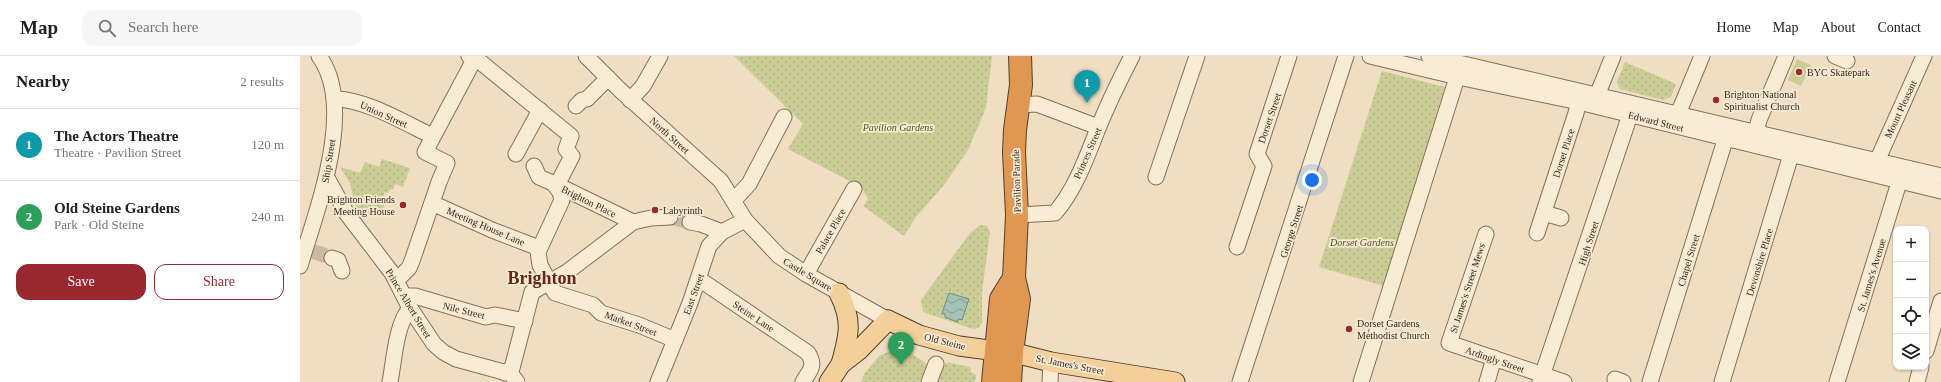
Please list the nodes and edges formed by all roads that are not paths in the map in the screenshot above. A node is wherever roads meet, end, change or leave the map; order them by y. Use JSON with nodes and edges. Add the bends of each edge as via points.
{"nodes":[{"id":1,"x":319,"y":56,"type":"edge"},
{"id":2,"x":586,"y":56,"type":"edge"},
{"id":3,"x":660,"y":56,"type":"edge"},
{"id":4,"x":1020,"y":56,"type":"edge"},
{"id":5,"x":1035,"y":56,"type":"edge"},
{"id":6,"x":1132,"y":56,"type":"edge"},
{"id":7,"x":1197,"y":56,"type":"edge"},
{"id":8,"x":1289,"y":56,"type":"edge"},
{"id":9,"x":1346,"y":56,"type":"edge"},
{"id":10,"x":1370,"y":56,"type":"edge"},
{"id":11,"x":1430,"y":56,"type":"edge"},
{"id":12,"x":1613,"y":56,"type":"edge"},
{"id":13,"x":1702,"y":56,"type":"edge"},
{"id":14,"x":1786,"y":56,"type":"edge"},
{"id":15,"x":1924,"y":56,"type":"edge"},
{"id":16,"x":473,"y":57,"type":"edge"},
{"id":17,"x":1485,"y":62,"type":"edge"},
{"id":18,"x":1460,"y":70,"type":"junction"},
{"id":19,"x":608,"y":78,"type":"junction"},
{"id":20,"x":1019,"y":95,"type":"junction"},
{"id":21,"x":1580,"y":96,"type":"junction"},
{"id":22,"x":334,"y":98,"type":"junction"},
{"id":23,"x":630,"y":100,"type":"junction"},
{"id":24,"x":1595,"y":100,"type":"junction"},
{"id":25,"x":1632,"y":109,"type":"junction"},
{"id":26,"x":540,"y":110,"type":"junction"},
{"id":27,"x":784,"y":117,"type":"dead end"},
{"id":28,"x":1676,"y":120,"type":"junction"},
{"id":29,"x":1098,"y":127,"type":"junction"},
{"id":30,"x":561,"y":128,"type":"junction"},
{"id":31,"x":1729,"y":132,"type":"junction"},
{"id":32,"x":432,"y":136,"type":"junction"},
{"id":33,"x":1754,"y":138,"type":"junction"},
{"id":34,"x":1793,"y":148,"type":"junction"},
{"id":35,"x":516,"y":154,"type":"dead end"},
{"id":36,"x":534,"y":166,"type":"dead end"},
{"id":37,"x":1873,"y":168,"type":"junction"},
{"id":38,"x":1901,"y":175,"type":"junction"},
{"id":39,"x":1941,"y":176,"type":"edge"},
{"id":40,"x":1156,"y":177,"type":"dead end"},
{"id":41,"x":327,"y":178,"type":"junction"},
{"id":42,"x":557,"y":185,"type":"junction"},
{"id":43,"x":854,"y":189,"type":"dead end"},
{"id":44,"x":1941,"y":191,"type":"edge"},
{"id":45,"x":734,"y":200,"type":"junction"},
{"id":46,"x":432,"y":203,"type":"junction"},
{"id":47,"x":1544,"y":213,"type":"junction"},
{"id":48,"x":1017,"y":216,"type":"junction"},
{"id":49,"x":670,"y":217,"type":"tunnel mouth"},
{"id":50,"x":1561,"y":218,"type":"dead end"},
{"id":51,"x":745,"y":220,"type":"junction"},
{"id":52,"x":633,"y":222,"type":"junction"},
{"id":53,"x":690,"y":222,"type":"tunnel mouth"},
{"id":54,"x":722,"y":232,"type":"junction"},
{"id":55,"x":1537,"y":233,"type":"dead end"},
{"id":56,"x":1486,"y":234,"type":"dead end"},
{"id":57,"x":1237,"y":247,"type":"dead end"},
{"id":58,"x":539,"y":248,"type":"junction"},
{"id":59,"x":332,"y":258,"type":"tunnel mouth"},
{"id":60,"x":300,"y":266,"type":"edge"},
{"id":61,"x":342,"y":271,"type":"dead end"},
{"id":62,"x":806,"y":274,"type":"junction"},
{"id":63,"x":699,"y":279,"type":"junction"},
{"id":64,"x":397,"y":280,"type":"junction"},
{"id":65,"x":548,"y":284,"type":"junction"},
{"id":66,"x":839,"y":293,"type":"junction"},
{"id":67,"x":1941,"y":301,"type":"edge"},
{"id":68,"x":407,"y":302,"type":"junction"},
{"id":69,"x":888,"y":320,"type":"junction"},
{"id":70,"x":525,"y":321,"type":"junction"},
{"id":71,"x":675,"y":340,"type":"junction"},
{"id":72,"x":1929,"y":341,"type":"edge"},
{"id":73,"x":1449,"y":343,"type":"joint"},
{"id":74,"x":1004,"y":352,"type":"junction"},
{"id":75,"x":1494,"y":358,"type":"junction"},
{"id":76,"x":1051,"y":362,"type":"junction"},
{"id":77,"x":841,"y":364,"type":"junction"},
{"id":78,"x":936,"y":364,"type":"dead end"},
{"id":79,"x":1920,"y":370,"type":"edge"},
{"id":80,"x":504,"y":377,"type":"edge"},
{"id":81,"x":1542,"y":378,"type":"edge"},
{"id":82,"x":1153,"y":381,"type":"edge"},
{"id":83,"x":390,"y":382,"type":"edge"},
{"id":84,"x":517,"y":382,"type":"edge"},
{"id":85,"x":658,"y":382,"type":"edge"},
{"id":86,"x":803,"y":382,"type":"edge"},
{"id":87,"x":829,"y":382,"type":"edge"},
{"id":88,"x":929,"y":382,"type":"edge"},
{"id":89,"x":993,"y":382,"type":"edge"},
{"id":90,"x":1010,"y":382,"type":"edge"},
{"id":91,"x":1050,"y":382,"type":"edge"},
{"id":92,"x":1175,"y":382,"type":"edge"},
{"id":93,"x":1240,"y":382,"type":"edge"},
{"id":94,"x":1361,"y":382,"type":"edge"},
{"id":95,"x":1487,"y":382,"type":"edge"},
{"id":96,"x":1564,"y":382,"type":"edge"},
{"id":97,"x":1650,"y":382,"type":"edge"},
{"id":98,"x":1722,"y":382,"type":"edge"},
{"id":99,"x":1838,"y":382,"type":"edge"},
{"id":100,"x":1917,"y":382,"type":"edge"}],
"edges":[{"from":1,"to":22,"type":"street","name":"Ship Street","via":[[328,70]]},
{"from":2,"to":19,"type":"street","name":"North Street"},
{"from":3,"to":23,"type":"street","via":[[643,86]]},
{"from":4,"to":20,"type":"highway","name":"Pavilion Parade"},
{"from":5,"to":20,"type":"highway","name":"Pavilion Parade"},
{"from":6,"to":29,"type":"street","name":"Princes Street"},
{"from":7,"to":40,"type":"street"},
{"from":8,"to":57,"type":"street","name":"Dorset Street","via":[[1257,154],[1264,166]]},
{"from":9,"to":93,"type":"street","name":"George Street"},
{"from":10,"to":18,"type":"street","name":"Edward Street"},
{"from":11,"to":18,"type":"street","name":"Edward Street"},
{"from":12,"to":24,"type":"street"},
{"from":13,"to":28,"type":"street"},
{"from":14,"to":33,"type":"street"},
{"from":15,"to":37,"type":"street","name":"Mount Pleasant"},
{"from":16,"to":26,"type":"street"},
{"from":16,"to":32,"type":"street","via":[[459,90]]},
{"from":17,"to":18,"type":"street","name":"Edward Street"},
{"from":17,"to":21,"type":"street","name":"Edward Street"},
{"from":18,"to":21,"type":"street","name":"Edward Street"},
{"from":18,"to":94,"type":"street"},
{"from":19,"to":23,"type":"street","name":"North Street"},
{"from":19,"to":30,"type":"street","via":[[582,100]]},
{"from":20,"to":29,"type":"street"},
{"from":20,"to":48,"type":"highway","name":"Pavilion Parade","via":[[1014,152]]},
{"from":21,"to":24,"type":"street","name":"Edward Street"},
{"from":21,"to":47,"type":"street","name":"Dorset Place"},
{"from":22,"to":32,"type":"street","name":"Union Street","via":[[349,99],[362,104]]},
{"from":22,"to":41,"type":"street","name":"Ship Street"},
{"from":23,"to":45,"type":"street","name":"North Street","via":[[721,181]]},
{"from":24,"to":25,"type":"street","name":"Edward Street"},
{"from":25,"to":28,"type":"street","name":"Edward Street"},
{"from":25,"to":81,"type":"street","name":"High Street"},
{"from":26,"to":30,"type":"street"},
{"from":26,"to":35,"type":"street"},
{"from":27,"to":45,"type":"street","via":[[749,184]]},
{"from":28,"to":31,"type":"street","name":"Edward Street"},
{"from":29,"to":48,"type":"street","name":"Princes Street","via":[[1064,202],[1055,213]]},
{"from":30,"to":42,"type":"street","via":[[571,136],[566,149],[572,156]]},
{"from":31,"to":33,"type":"street","name":"Edward Street"},
{"from":31,"to":97,"type":"street","name":"Chapel Street"},
{"from":32,"to":46,"type":"street","via":[[424,152],[447,163]]},
{"from":33,"to":34,"type":"street","name":"Edward Street"},
{"from":34,"to":37,"type":"street","name":"Edward Street"},
{"from":34,"to":98,"type":"street","name":"Devonshire Place"},
{"from":36,"to":42,"type":"street","via":[[539,177]]},
{"from":37,"to":38,"type":"street","name":"Edward Street"},
{"from":38,"to":39,"type":"street","name":"Edward Street"},
{"from":38,"to":44,"type":"street","name":"Edward Street"},
{"from":38,"to":99,"type":"street","name":"St. James's Avenue"},
{"from":41,"to":60,"type":"street","name":"Ship Street","via":[[308,250]]},
{"from":41,"to":64,"type":"street","name":"Prince Albert Street","via":[[347,214]]},
{"from":42,"to":52,"type":"street","name":"Brighton Place"},
{"from":42,"to":58,"type":"street","name":"Brighton Place","via":[[562,194],[562,202]]},
{"from":43,"to":62,"type":"street","name":"Palace Place"},
{"from":45,"to":51,"type":"street","name":"North Street"},
{"from":46,"to":58,"type":"street","name":"Meeting House Lane"},
{"from":46,"to":64,"type":"street","via":[[409,268]]},
{"from":47,"to":50,"type":"street"},
{"from":47,"to":55,"type":"street","name":"Dorset Place"},
{"from":48,"to":74,"type":"highway","name":"Pavilion Parade","via":[[1014,278],[1019,299]]},
{"from":49,"to":52,"type":"street"},
{"from":51,"to":54,"type":"street","name":"East Street"},
{"from":51,"to":62,"type":"street","name":"Castle Square","via":[[779,256]]},
{"from":52,"to":65,"type":"street"},
{"from":53,"to":54,"type":"street"},
{"from":54,"to":63,"type":"street","name":"East Street","via":[[709,246]]},
{"from":56,"to":73,"type":"street","name":"St James's Street Mews"},
{"from":58,"to":65,"type":"street","via":[[540,265]]},
{"from":59,"to":61,"type":"street","via":[[338,260]]},
{"from":62,"to":66,"type":"street","name":"Castle Square"},
{"from":63,"to":71,"type":"street","name":"East Street"},
{"from":63,"to":86,"type":"street","name":"Steine Lane","via":[[808,353],[813,365]]},
{"from":64,"to":68,"type":"street","name":"Prince Albert Street"},
{"from":65,"to":70,"type":"street","via":[[532,292]]},
{"from":65,"to":71,"type":"street","name":"Market Street","via":[[555,293],[593,305],[601,313]]},
{"from":66,"to":69,"type":"street","name":"Castle Square"},
{"from":66,"to":77,"type":"main road","name":"Castle Square","via":[[847,308],[849,334]]},
{"from":67,"to":72,"type":"street"},
{"from":68,"to":70,"type":"street","name":"Nile Street","via":[[415,296],[486,317],[496,315]]},
{"from":68,"to":80,"type":"street","name":"Prince Albert Street","via":[[434,344],[443,352]]},
{"from":68,"to":83,"type":"street"},
{"from":69,"to":74,"type":"main road","name":"Old Steine","via":[[919,335],[959,346]]},
{"from":69,"to":77,"type":"main road","via":[[859,350]]},
{"from":70,"to":80,"type":"street","via":[[512,368]]},
{"from":71,"to":85,"type":"street","name":"East Street"},
{"from":73,"to":75,"type":"street","name":"Ardingly Street"},
{"from":74,"to":76,"type":"main road","name":"St. James's Street"},
{"from":74,"to":89,"type":"highway"},
{"from":74,"to":90,"type":"highway"},
{"from":75,"to":81,"type":"street","name":"Ardingly Street"},
{"from":75,"to":95,"type":"street"},
{"from":76,"to":82,"type":"main road","name":"St. James's Street"},
{"from":76,"to":91,"type":"street"},
{"from":77,"to":87,"type":"main road"},
{"from":78,"to":88,"type":"street"},
{"from":79,"to":100,"type":"street"},
{"from":80,"to":84,"type":"street","via":[[513,374]]},
{"from":81,"to":96,"type":"street","name":"Ardingly Street"},
{"from":82,"to":92,"type":"main road","name":"St. James's Street"}]}
